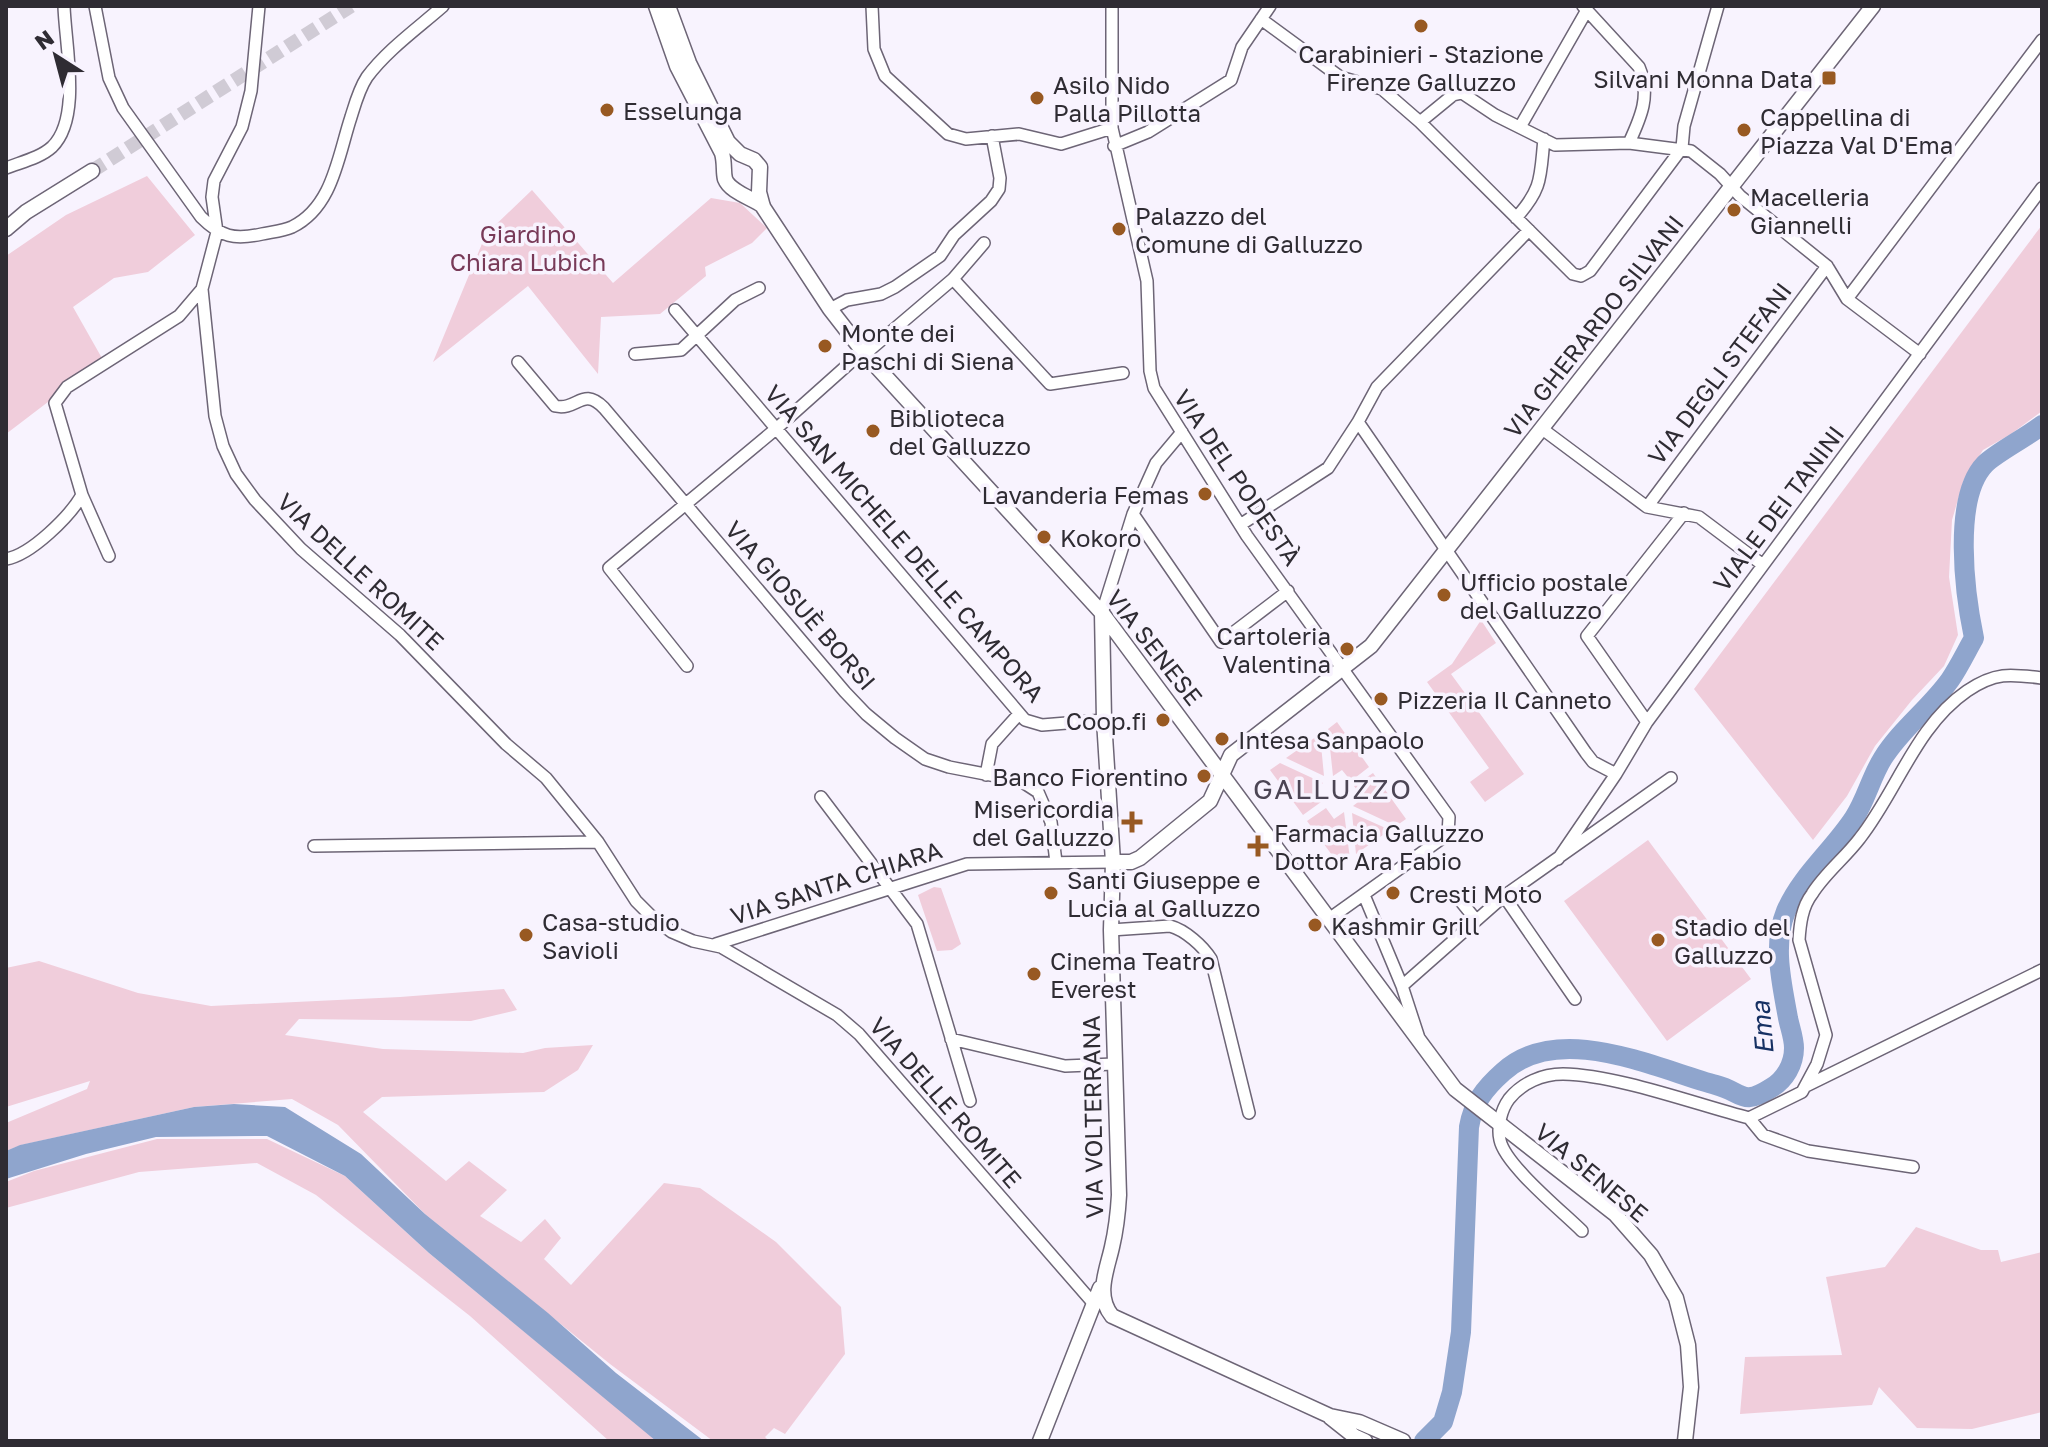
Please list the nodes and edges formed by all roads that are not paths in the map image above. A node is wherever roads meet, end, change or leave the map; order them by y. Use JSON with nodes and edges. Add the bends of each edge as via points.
{"nodes":[{"id":1,"x":64,"y":6,"type":"edge"},
{"id":2,"x":95,"y":6,"type":"edge"},
{"id":3,"x":259,"y":6,"type":"edge"},
{"id":4,"x":443,"y":6,"type":"edge"},
{"id":5,"x":656,"y":6,"type":"edge"},
{"id":6,"x":668,"y":6,"type":"edge"},
{"id":7,"x":872,"y":6,"type":"edge"},
{"id":8,"x":1112,"y":6,"type":"edge"},
{"id":9,"x":1270,"y":6,"type":"edge"},
{"id":10,"x":1718,"y":6,"type":"edge"},
{"id":11,"x":1873,"y":6,"type":"edge"},
{"id":12,"x":1585,"y":8,"type":"edge"},
{"id":13,"x":1261,"y":19,"type":"junction"},
{"id":14,"x":2042,"y":40,"type":"edge"},
{"id":15,"x":1420,"y":122,"type":"junction"},
{"id":16,"x":1520,"y":127,"type":"junction"},
{"id":17,"x":1112,"y":128,"type":"junction"},
{"id":18,"x":992,"y":136,"type":"junction"},
{"id":19,"x":1544,"y":139,"type":"junction"},
{"id":20,"x":1629,"y":143,"type":"junction"},
{"id":21,"x":1114,"y":146,"type":"junction"},
{"id":22,"x":1682,"y":148,"type":"junction"},
{"id":23,"x":744,"y":156,"type":"junction"},
{"id":24,"x":726,"y":166,"type":"junction"},
{"id":25,"x":6,"y":168,"type":"edge"},
{"id":26,"x":92,"y":171,"type":"tunnel mouth"},
{"id":27,"x":759,"y":183,"type":"junction"},
{"id":28,"x":1730,"y":186,"type":"junction"},
{"id":29,"x":2042,"y":188,"type":"edge"},
{"id":30,"x":740,"y":192,"type":"junction"},
{"id":31,"x":763,"y":207,"type":"junction"},
{"id":32,"x":26,"y":212,"type":"junction"},
{"id":33,"x":1516,"y":218,"type":"junction"},
{"id":34,"x":6,"y":220,"type":"edge"},
{"id":35,"x":6,"y":229,"type":"edge"},
{"id":36,"x":1529,"y":230,"type":"junction"},
{"id":37,"x":217,"y":232,"type":"junction"},
{"id":38,"x":984,"y":243,"type":"dead end"},
{"id":39,"x":1827,"y":266,"type":"junction"},
{"id":40,"x":953,"y":279,"type":"junction"},
{"id":41,"x":759,"y":288,"type":"dead end"},
{"id":42,"x":202,"y":289,"type":"junction"},
{"id":43,"x":1847,"y":299,"type":"junction"},
{"id":44,"x":830,"y":309,"type":"junction"},
{"id":45,"x":675,"y":310,"type":"dead end"},
{"id":46,"x":697,"y":335,"type":"junction"},
{"id":47,"x":635,"y":354,"type":"dead end"},
{"id":48,"x":865,"y":354,"type":"junction"},
{"id":49,"x":1920,"y":354,"type":"junction"},
{"id":50,"x":518,"y":362,"type":"dead end"},
{"id":51,"x":1123,"y":373,"type":"dead end"},
{"id":52,"x":1358,"y":422,"type":"junction"},
{"id":53,"x":777,"y":428,"type":"junction"},
{"id":54,"x":1541,"y":428,"type":"junction"},
{"id":55,"x":1182,"y":432,"type":"junction"},
{"id":56,"x":82,"y":495,"type":"junction"},
{"id":57,"x":686,"y":505,"type":"junction"},
{"id":58,"x":1647,"y":507,"type":"junction"},
{"id":59,"x":1684,"y":513,"type":"junction"},
{"id":60,"x":1133,"y":514,"type":"junction"},
{"id":61,"x":1240,"y":525,"type":"junction"},
{"id":62,"x":1447,"y":552,"type":"junction"},
{"id":63,"x":109,"y":556,"type":"dead end"},
{"id":64,"x":6,"y":559,"type":"edge"},
{"id":65,"x":1763,"y":565,"type":"junction"},
{"id":66,"x":1288,"y":591,"type":"junction"},
{"id":67,"x":1102,"y":613,"type":"junction"},
{"id":68,"x":687,"y":666,"type":"dead end"},
{"id":69,"x":1343,"y":670,"type":"junction"},
{"id":70,"x":2042,"y":678,"type":"edge"},
{"id":71,"x":1019,"y":714,"type":"junction"},
{"id":72,"x":1104,"y":720,"type":"junction"},
{"id":73,"x":1647,"y":722,"type":"junction"},
{"id":74,"x":1222,"y":772,"type":"junction"},
{"id":75,"x":1616,"y":774,"type":"junction"},
{"id":76,"x":986,"y":775,"type":"junction"},
{"id":77,"x":1671,"y":778,"type":"dead end"},
{"id":78,"x":821,"y":797,"type":"dead end"},
{"id":79,"x":598,"y":842,"type":"junction"},
{"id":80,"x":314,"y":846,"type":"dead end"},
{"id":81,"x":1558,"y":859,"type":"junction"},
{"id":82,"x":1056,"y":862,"type":"junction"},
{"id":83,"x":1113,"y":862,"type":"junction"},
{"id":84,"x":891,"y":887,"type":"junction"},
{"id":85,"x":1364,"y":895,"type":"junction"},
{"id":86,"x":1504,"y":896,"type":"junction"},
{"id":87,"x":1459,"y":899,"type":"dead end"},
{"id":88,"x":1329,"y":919,"type":"junction"},
{"id":89,"x":1476,"y":920,"type":"junction"},
{"id":90,"x":1111,"y":930,"type":"junction"},
{"id":91,"x":716,"y":944,"type":"junction"},
{"id":92,"x":2042,"y":970,"type":"edge"},
{"id":93,"x":1402,"y":986,"type":"junction"},
{"id":94,"x":1575,"y":999,"type":"dead end"},
{"id":95,"x":951,"y":1039,"type":"junction"},
{"id":96,"x":1420,"y":1043,"type":"junction"},
{"id":97,"x":1114,"y":1064,"type":"junction"},
{"id":98,"x":1805,"y":1087,"type":"junction"},
{"id":99,"x":970,"y":1101,"type":"dead end"},
{"id":100,"x":1249,"y":1113,"type":"dead end"},
{"id":101,"x":1749,"y":1118,"type":"junction"},
{"id":102,"x":1500,"y":1124,"type":"junction"},
{"id":103,"x":1913,"y":1167,"type":"dead end"},
{"id":104,"x":1582,"y":1231,"type":"dead end"},
{"id":105,"x":1104,"y":1281,"type":"junction"},
{"id":106,"x":1094,"y":1304,"type":"junction"},
{"id":107,"x":1105,"y":1317,"type":"junction"},
{"id":108,"x":1085,"y":1328,"type":"junction"},
{"id":109,"x":1359,"y":1433,"type":"edge"},
{"id":110,"x":1040,"y":1441,"type":"edge"},
{"id":111,"x":1403,"y":1441,"type":"edge"},
{"id":112,"x":1685,"y":1441,"type":"edge"}],
"edges":[{"from":1,"to":25,"type":"street","via":[[70,93],[64,123],[53,146]]},
{"from":2,"to":37,"type":"street","via":[[109,78],[123,108]]},
{"from":3,"to":37,"type":"street","via":[[242,127],[214,181]]},
{"from":4,"to":37,"type":"street","via":[[367,77],[324,198],[310,215],[290,228],[254,235]]},
{"from":5,"to":24,"type":"main road","name":"VIA SENESE","via":[[677,66]]},
{"from":6,"to":23,"type":"main road","name":"VIA SENESE","via":[[716,119],[728,142]]},
{"from":7,"to":18,"type":"street","via":[[874,49],[894,87],[948,134],[966,139]]},
{"from":8,"to":17,"type":"street","name":"VIA DEL PODESTÀ"},
{"from":9,"to":13,"type":"street"},
{"from":10,"to":22,"type":"street"},
{"from":11,"to":28,"type":"main road","name":"VIA GHERARDO SILVANI"},
{"from":12,"to":16,"type":"street"},
{"from":12,"to":20,"type":"street","via":[[1639,67],[1645,89],[1643,113]]},
{"from":13,"to":15,"type":"street","via":[[1340,77],[1382,89]]},
{"from":13,"to":21,"type":"street","via":[[1242,47],[1231,80],[1148,132]]},
{"from":14,"to":43,"type":"street"},
{"from":15,"to":16,"type":"street","via":[[1462,93]]},
{"from":15,"to":33,"type":"street"},
{"from":16,"to":19,"type":"street"},
{"from":17,"to":18,"type":"street","via":[[1061,144],[1019,134]]},
{"from":17,"to":21,"type":"street","name":"VIA DEL PODESTÀ"},
{"from":18,"to":44,"type":"street","via":[[999,189],[940,256],[881,294]]},
{"from":19,"to":20,"type":"street","via":[[1555,145]]},
{"from":19,"to":33,"type":"street","via":[[1540,185]]},
{"from":20,"to":22,"type":"street"},
{"from":21,"to":55,"type":"street","name":"VIA DEL PODESTÀ","via":[[1142,253],[1154,388]]},
{"from":22,"to":28,"type":"street"},
{"from":22,"to":36,"type":"street","via":[[1587,274],[1573,274]]},
{"from":23,"to":24,"type":"main road"},
{"from":23,"to":27,"type":"main road","name":"VIA SENESE","via":[[760,167]]},
{"from":24,"to":30,"type":"main road","name":"VIA SENESE","via":[[726,181]]},
{"from":26,"to":32,"type":"main road"},
{"from":27,"to":30,"type":"main road"},
{"from":27,"to":31,"type":"main road","name":"VIA SENESE"},
{"from":28,"to":39,"type":"street"},
{"from":28,"to":54,"type":"main road","name":"VIA GHERARDO SILVANI"},
{"from":29,"to":49,"type":"street","name":"VIALE DEI TANINI"},
{"from":30,"to":31,"type":"main road","name":"VIA SENESE"},
{"from":31,"to":44,"type":"main road","name":"VIA SENESE"},
{"from":32,"to":34,"type":"main road"},
{"from":32,"to":35,"type":"main road"},
{"from":33,"to":36,"type":"street"},
{"from":36,"to":52,"type":"street","via":[[1377,387]]},
{"from":37,"to":42,"type":"street","name":"VIA DELLE ROMITE"},
{"from":38,"to":40,"type":"street"},
{"from":39,"to":43,"type":"street"},
{"from":39,"to":58,"type":"street","name":"VIA DEGLI STEFANI"},
{"from":40,"to":48,"type":"street"},
{"from":40,"to":51,"type":"street","via":[[1050,384]]},
{"from":41,"to":46,"type":"street","via":[[735,300]]},
{"from":42,"to":56,"type":"street","via":[[179,316],[67,387],[55,403]]},
{"from":42,"to":79,"type":"street","name":"VIA DELLE ROMITE","via":[[215,416],[242,483],[301,549],[400,635],[546,778]]},
{"from":43,"to":49,"type":"street"},
{"from":44,"to":48,"type":"main road","name":"VIA SENESE"},
{"from":45,"to":46,"type":"street","name":"VIA SAN MICHELE DELLE CAMPORA"},
{"from":46,"to":47,"type":"street","via":[[681,350]]},
{"from":46,"to":53,"type":"street","name":"VIA SAN MICHELE DELLE CAMPORA"},
{"from":48,"to":53,"type":"street"},
{"from":48,"to":67,"type":"main road","name":"VIA SENESE"},
{"from":49,"to":65,"type":"street","name":"VIALE DEI TANINI"},
{"from":50,"to":57,"type":"street","name":"VIA GIOSUÈ BORSI","via":[[555,406],[586,398],[597,401]]},
{"from":52,"to":61,"type":"street","via":[[1328,468]]},
{"from":52,"to":62,"type":"street"},
{"from":53,"to":57,"type":"street"},
{"from":53,"to":71,"type":"street","name":"VIA SAN MICHELE DELLE CAMPORA"},
{"from":54,"to":58,"type":"street"},
{"from":54,"to":62,"type":"main road","name":"VIA GHERARDO SILVANI"},
{"from":55,"to":60,"type":"street","via":[[1156,463]]},
{"from":55,"to":61,"type":"street","name":"VIA DEL PODESTÀ"},
{"from":56,"to":63,"type":"street"},
{"from":56,"to":64,"type":"street","via":[[24,554]]},
{"from":57,"to":68,"type":"street","via":[[609,568]]},
{"from":57,"to":76,"type":"street","name":"VIA GIOSUÈ BORSI","via":[[866,714],[925,759]]},
{"from":58,"to":59,"type":"street"},
{"from":59,"to":65,"type":"street","via":[[1699,517]]},
{"from":59,"to":73,"type":"street","via":[[1587,636]]},
{"from":60,"to":66,"type":"street","via":[[1221,642]]},
{"from":60,"to":67,"type":"street"},
{"from":61,"to":66,"type":"street","name":"VIA DEL PODESTÀ"},
{"from":62,"to":69,"type":"main road","name":"VIA GHERARDO SILVANI","via":[[1371,646]]},
{"from":62,"to":75,"type":"street","via":[[1586,753]]},
{"from":65,"to":73,"type":"street","name":"VIALE DEI TANINI"},
{"from":66,"to":69,"type":"street","name":"VIA DEL PODESTÀ"},
{"from":67,"to":72,"type":"main road","name":"VIA VOLTERRANA"},
{"from":67,"to":74,"type":"main road","name":"VIA SENESE"},
{"from":69,"to":74,"type":"main road","name":"VIA GHERARDO SILVANI","via":[[1231,755]]},
{"from":69,"to":85,"type":"street","name":"VIA DEL PODESTÀ","via":[[1449,817],[1448,834]]},
{"from":70,"to":98,"type":"street","via":[[2008,673],[1990,677],[1946,708],[1860,838],[1811,894],[1799,940],[1826,1035]]},
{"from":71,"to":72,"type":"street","name":"VIA SAN MICHELE DELLE CAMPORA","via":[[1042,725]]},
{"from":71,"to":76,"type":"street","via":[[995,738]]},
{"from":72,"to":83,"type":"main road","name":"VIA VOLTERRANA"},
{"from":73,"to":75,"type":"street","name":"VIALE DEI TANINI"},
{"from":74,"to":83,"type":"main road","name":"VIA GHERARDO SILVANI","via":[[1202,810],[1140,858]]},
{"from":74,"to":88,"type":"main road","name":"VIA SENESE"},
{"from":75,"to":81,"type":"street","name":"VIALE DEI TANINI"},
{"from":76,"to":82,"type":"street","name":"VIA GIOSUÈ BORSI","via":[[1021,781],[1038,792],[1051,822]]},
{"from":77,"to":81,"type":"street"},
{"from":78,"to":84,"type":"street"},
{"from":79,"to":80,"type":"street"},
{"from":79,"to":91,"type":"street","name":"VIA DELLE ROMITE","via":[[653,918],[693,941]]},
{"from":81,"to":86,"type":"street"},
{"from":82,"to":83,"type":"street","name":"VIA SANTA CHIARA"},
{"from":82,"to":84,"type":"street","name":"VIA SANTA CHIARA","via":[[967,864]]},
{"from":83,"to":90,"type":"main road","name":"VIA VOLTERRANA"},
{"from":84,"to":91,"type":"street","name":"VIA SANTA CHIARA"},
{"from":84,"to":95,"type":"street","via":[[917,924]]},
{"from":85,"to":88,"type":"street"},
{"from":85,"to":93,"type":"street"},
{"from":86,"to":89,"type":"street"},
{"from":86,"to":94,"type":"street"},
{"from":87,"to":89,"type":"street"},
{"from":88,"to":96,"type":"main road","name":"VIA SENESE"},
{"from":89,"to":93,"type":"street"},
{"from":90,"to":97,"type":"main road","name":"VIA VOLTERRANA"},
{"from":90,"to":100,"type":"street","via":[[1170,926],[1207,952]]},
{"from":91,"to":106,"type":"street","name":"VIA DELLE ROMITE","via":[[837,1015],[859,1034]]},
{"from":92,"to":98,"type":"street"},
{"from":93,"to":96,"type":"street"},
{"from":95,"to":97,"type":"street","via":[[1065,1066]]},
{"from":95,"to":99,"type":"street"},
{"from":96,"to":102,"type":"main road","name":"VIA SENESE","via":[[1461,1094]]},
{"from":97,"to":105,"type":"main road","name":"VIA VOLTERRANA","via":[[1118,1205]]},
{"from":98,"to":101,"type":"street"},
{"from":101,"to":102,"type":"street","via":[[1631,1086],[1560,1074],[1518,1089],[1505,1104]]},
{"from":101,"to":103,"type":"street","via":[[1763,1135],[1808,1151]]},
{"from":102,"to":104,"type":"street","name":"VIA SENESE","via":[[1499,1140],[1508,1156]]},
{"from":102,"to":112,"type":"main road","name":"VIA SENESE","via":[[1615,1214],[1664,1275],[1683,1320],[1691,1365]]},
{"from":105,"to":106,"type":"main road"},
{"from":105,"to":107,"type":"main road","name":"VIA VOLTERRANA"},
{"from":106,"to":107,"type":"main road"},
{"from":106,"to":108,"type":"main road"},
{"from":107,"to":108,"type":"main road"},
{"from":107,"to":109,"type":"main road"},
{"from":108,"to":110,"type":"main road"},
{"from":109,"to":111,"type":"main road"}]}
